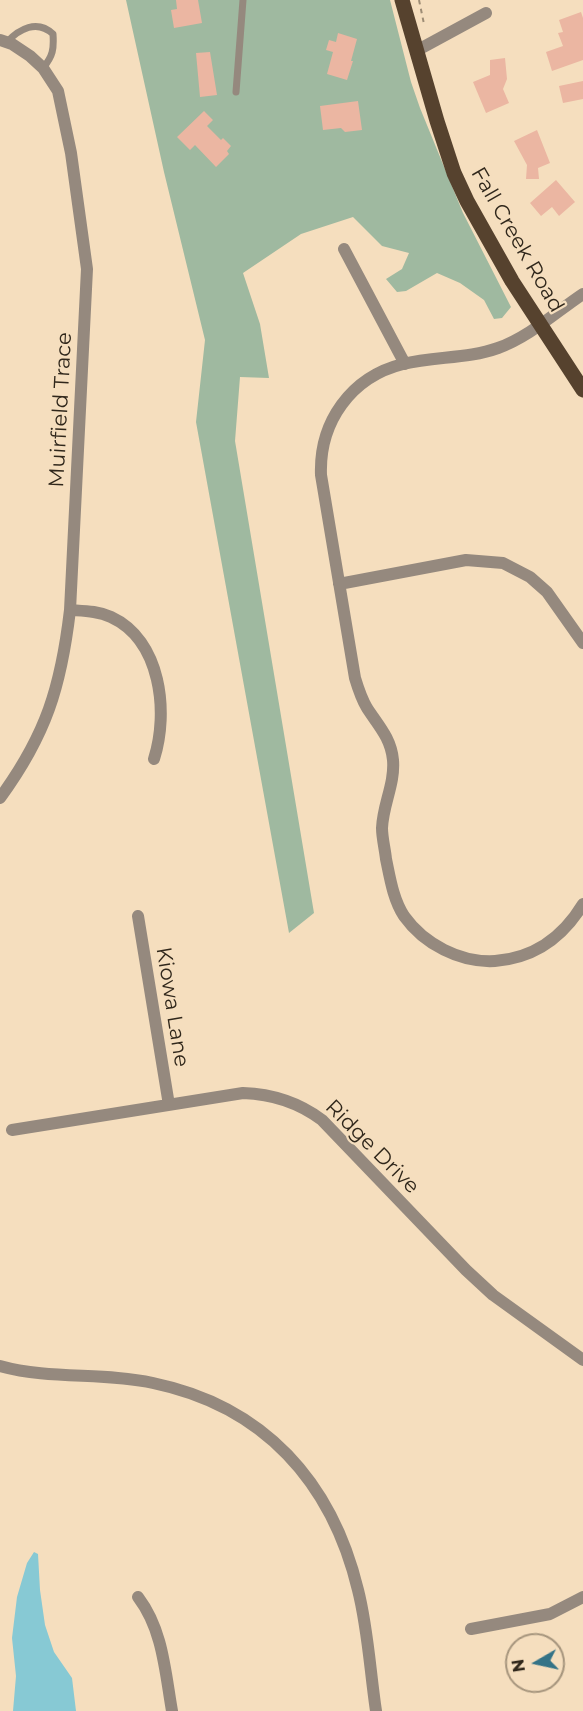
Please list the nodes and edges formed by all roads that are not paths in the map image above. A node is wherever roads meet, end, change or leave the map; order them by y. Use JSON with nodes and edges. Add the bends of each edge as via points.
{"nodes":[{"id":1,"x":243,"y":0,"type":"edge"},
{"id":2,"x":402,"y":0,"type":"edge"},
{"id":3,"x":486,"y":13,"type":"dead end"},
{"id":4,"x":3,"y":41,"type":"edge"},
{"id":5,"x":421,"y":48,"type":"junction"},
{"id":6,"x":43,"y":68,"type":"junction"},
{"id":7,"x":236,"y":92,"type":"dead end"},
{"id":8,"x":344,"y":249,"type":"dead end"},
{"id":9,"x":583,"y":294,"type":"edge"},
{"id":10,"x":540,"y":324,"type":"junction"},
{"id":11,"x":405,"y":364,"type":"junction"},
{"id":12,"x":583,"y":390,"type":"edge"},
{"id":13,"x":339,"y":584,"type":"junction"},
{"id":14,"x":70,"y":610,"type":"junction"},
{"id":15,"x":583,"y":643,"type":"edge"},
{"id":16,"x":154,"y":759,"type":"dead end"},
{"id":17,"x":0,"y":798,"type":"edge"},
{"id":18,"x":583,"y":904,"type":"edge"},
{"id":19,"x":138,"y":916,"type":"dead end"},
{"id":20,"x":169,"y":1105,"type":"junction"},
{"id":21,"x":12,"y":1130,"type":"dead end"},
{"id":22,"x":583,"y":1360,"type":"edge"},
{"id":23,"x":0,"y":1366,"type":"edge"},
{"id":24,"x":138,"y":1597,"type":"dead end"},
{"id":25,"x":583,"y":1597,"type":"edge"},
{"id":26,"x":471,"y":1629,"type":"dead end"},
{"id":27,"x":172,"y":1711,"type":"edge"},
{"id":28,"x":376,"y":1711,"type":"edge"}],
"edges":[{"from":1,"to":7,"type":"lane"},
{"from":2,"to":5,"type":"main road","name":"Fall Creek Road"},
{"from":3,"to":5,"type":"street"},
{"from":4,"to":6,"type":"street","name":"Muirfield Trace"},
{"from":4,"to":6,"type":"lane","via":[[22,30],[41,26],[48,29],[54,49]]},
{"from":5,"to":10,"type":"main road","name":"Fall Creek Road","via":[[454,173],[512,281]]},
{"from":6,"to":14,"type":"street","name":"Muirfield Trace","via":[[62,102],[87,268]]},
{"from":8,"to":11,"type":"street"},
{"from":9,"to":10,"type":"street"},
{"from":10,"to":11,"type":"street","via":[[501,348]]},
{"from":10,"to":12,"type":"main road","name":"Fall Creek Road"},
{"from":11,"to":13,"type":"street","via":[[388,369],[346,396],[327,429],[320,464]]},
{"from":13,"to":15,"type":"street","via":[[466,560],[503,563],[530,577],[546,592]]},
{"from":13,"to":18,"type":"street","via":[[360,694],[391,749],[393,777],[383,816],[383,837],[395,897],[405,916],[442,950],[486,962],[529,954],[555,939]]},
{"from":14,"to":16,"type":"street","via":[[112,617],[143,644],[153,664],[162,719]]},
{"from":14,"to":17,"type":"street","name":"Muirfield Trace","via":[[58,685],[34,746]]},
{"from":19,"to":20,"type":"street","name":"Kiowa Lane"},
{"from":20,"to":21,"type":"street","name":"Ridge Drive"},
{"from":20,"to":22,"type":"street","name":"Ridge Drive","via":[[258,1094],[287,1100],[312,1113],[493,1295]]},
{"from":23,"to":28,"type":"street","via":[[172,1387],[200,1395],[242,1417],[276,1443],[310,1481],[343,1539],[358,1591]]},
{"from":24,"to":27,"type":"street","via":[[159,1638]]},
{"from":25,"to":26,"type":"street","via":[[550,1614]]}]}
